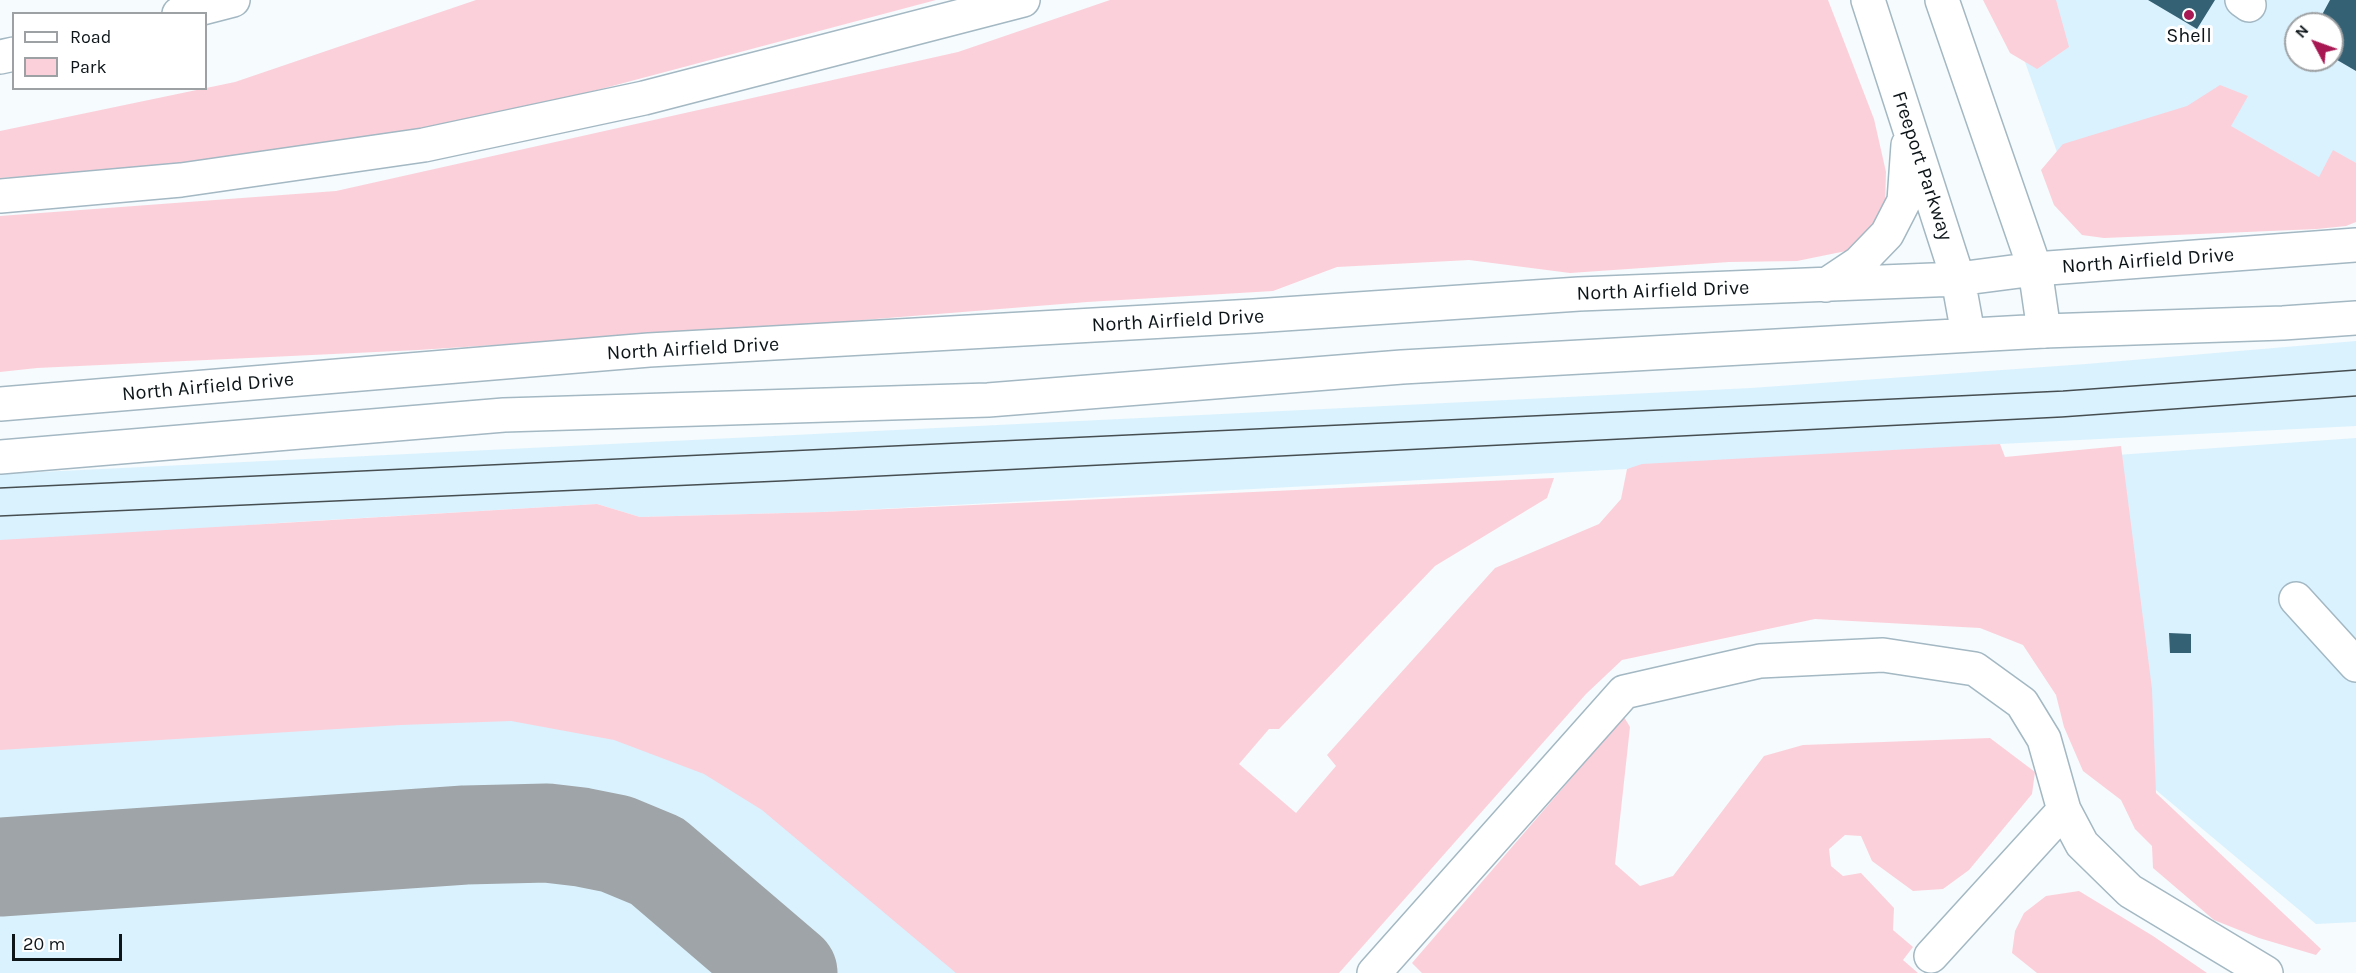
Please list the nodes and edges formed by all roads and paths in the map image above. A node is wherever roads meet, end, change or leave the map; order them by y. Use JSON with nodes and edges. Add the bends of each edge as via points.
{"nodes":[{"id":1,"x":233,"y":0,"type":"edge"},
{"id":2,"x":1023,"y":0,"type":"edge"},
{"id":3,"x":1868,"y":0,"type":"edge"},
{"id":4,"x":1942,"y":0,"type":"edge"},
{"id":5,"x":187,"y":12,"type":"edge"},
{"id":6,"x":1909,"y":125,"type":"junction"},
{"id":7,"x":0,"y":196,"type":"edge"},
{"id":8,"x":2356,"y":245,"type":"edge"},
{"id":9,"x":2035,"y":270,"type":"junction"},
{"id":10,"x":1958,"y":279,"type":"junction"},
{"id":11,"x":1826,"y":285,"type":"junction"},
{"id":12,"x":2356,"y":318,"type":"edge"},
{"id":13,"x":2044,"y":331,"type":"junction"},
{"id":14,"x":1968,"y":334,"type":"junction"},
{"id":15,"x":0,"y":404,"type":"edge"},
{"id":16,"x":0,"y":457,"type":"edge"},
{"id":17,"x":2296,"y":599,"type":"dead end"},
{"id":18,"x":2356,"y":665,"type":"edge"},
{"id":19,"x":2064,"y":810,"type":"junction"},
{"id":20,"x":1931,"y":956,"type":"dead end"},
{"id":21,"x":1374,"y":973,"type":"edge"},
{"id":22,"x":2266,"y":973,"type":"edge"}],
"edges":[{"from":1,"to":5,"type":"main road"},
{"from":2,"to":7,"type":"main road","via":[[644,98],[424,145],[181,180]]},
{"from":3,"to":6,"type":"main road","name":"Freeport Parkway"},
{"from":4,"to":9,"type":"main road"},
{"from":6,"to":10,"type":"main road","name":"Freeport Parkway"},
{"from":6,"to":11,"type":"main road","via":[[1904,201],[1887,234],[1859,263]]},
{"from":8,"to":9,"type":"main road","name":"North Airfield Drive"},
{"from":9,"to":10,"type":"main road","name":"North Airfield Drive"},
{"from":9,"to":13,"type":"main road"},
{"from":10,"to":11,"type":"main road","name":"North Airfield Drive"},
{"from":10,"to":14,"type":"main road","name":"Freeport Parkway"},
{"from":11,"to":15,"type":"main road","name":"North Airfield Drive","via":[[1579,294],[649,350]]},
{"from":12,"to":13,"type":"main road"},
{"from":13,"to":14,"type":"main road"},
{"from":14,"to":16,"type":"main road","via":[[1402,367],[988,400],[504,415]]},
{"from":17,"to":18,"type":"main road"},
{"from":19,"to":20,"type":"main road"},
{"from":19,"to":21,"type":"main road","via":[[2044,739],[2022,703],[1975,669],[1883,655],[1760,661],[1624,692]]},
{"from":19,"to":22,"type":"main road","via":[[2082,844],[2130,891]]}]}
